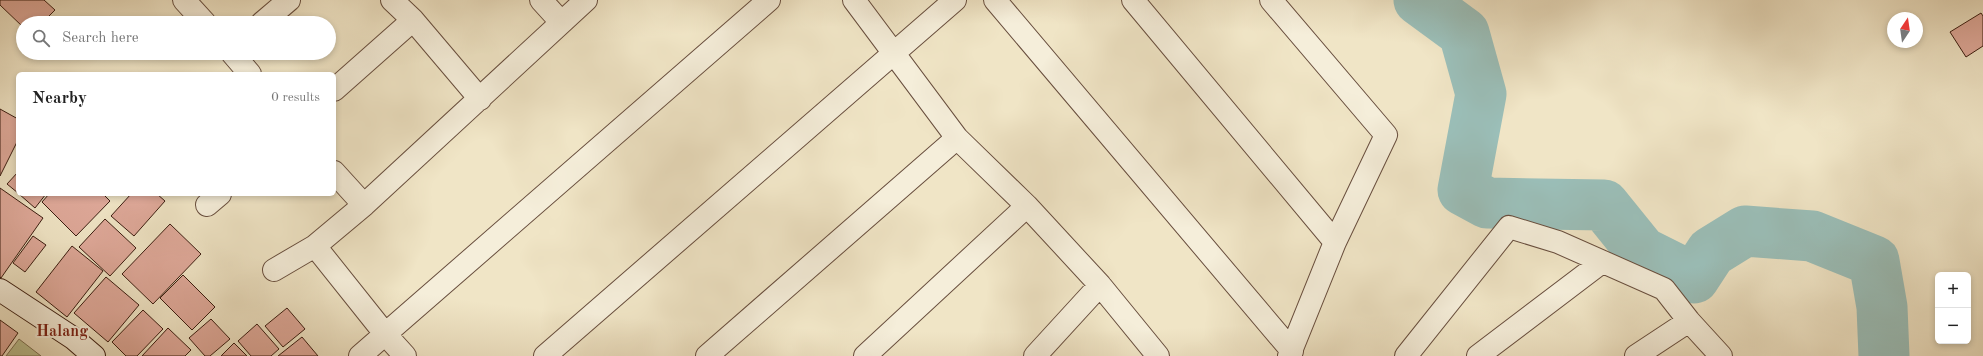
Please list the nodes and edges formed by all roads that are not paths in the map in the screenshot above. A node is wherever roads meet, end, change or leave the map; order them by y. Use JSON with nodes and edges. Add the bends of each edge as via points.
{"nodes":[{"id":1,"x":184,"y":0,"type":"edge"},
{"id":2,"x":289,"y":0,"type":"edge"},
{"id":3,"x":392,"y":0,"type":"edge"},
{"id":4,"x":541,"y":0,"type":"edge"},
{"id":5,"x":586,"y":0,"type":"edge"},
{"id":6,"x":769,"y":0,"type":"edge"},
{"id":7,"x":854,"y":0,"type":"edge"},
{"id":8,"x":955,"y":0,"type":"edge"},
{"id":9,"x":995,"y":0,"type":"edge"},
{"id":10,"x":1133,"y":0,"type":"edge"},
{"id":11,"x":1271,"y":0,"type":"edge"},
{"id":12,"x":199,"y":16,"type":"edge"},
{"id":13,"x":270,"y":16,"type":"edge"},
{"id":14,"x":413,"y":20,"type":"junction"},
{"id":15,"x":561,"y":22,"type":"junction"},
{"id":16,"x":895,"y":53,"type":"junction"},
{"id":17,"x":238,"y":60,"type":"edge"},
{"id":18,"x":248,"y":72,"type":"edge"},
{"id":19,"x":336,"y":88,"type":"edge"},
{"id":20,"x":480,"y":99,"type":"junction"},
{"id":21,"x":957,"y":138,"type":"junction"},
{"id":22,"x":336,"y":174,"type":"edge"},
{"id":23,"x":364,"y":205,"type":"junction"},
{"id":24,"x":1027,"y":206,"type":"junction"},
{"id":25,"x":1334,"y":242,"type":"junction"},
{"id":26,"x":315,"y":246,"type":"junction"},
{"id":27,"x":1602,"y":262,"type":"junction"},
{"id":28,"x":274,"y":270,"type":"dead end"},
{"id":29,"x":1100,"y":285,"type":"junction"},
{"id":30,"x":0,"y":290,"type":"edge"},
{"id":31,"x":1689,"y":321,"type":"junction"},
{"id":32,"x":386,"y":335,"type":"junction"},
{"id":33,"x":1291,"y":353,"type":"edge"},
{"id":34,"x":94,"y":356,"type":"edge"},
{"id":35,"x":360,"y":356,"type":"edge"},
{"id":36,"x":405,"y":356,"type":"edge"},
{"id":37,"x":545,"y":356,"type":"edge"},
{"id":38,"x":707,"y":356,"type":"edge"},
{"id":39,"x":864,"y":356,"type":"edge"},
{"id":40,"x":1035,"y":356,"type":"edge"},
{"id":41,"x":1158,"y":356,"type":"edge"},
{"id":42,"x":1406,"y":356,"type":"edge"},
{"id":43,"x":1478,"y":356,"type":"edge"},
{"id":44,"x":1636,"y":356,"type":"edge"},
{"id":45,"x":1721,"y":356,"type":"edge"}],
"edges":[{"from":1,"to":12,"type":"street"},
{"from":2,"to":13,"type":"street"},
{"from":3,"to":14,"type":"street"},
{"from":4,"to":15,"type":"street"},
{"from":5,"to":15,"type":"street"},
{"from":6,"to":32,"type":"street"},
{"from":7,"to":16,"type":"street"},
{"from":8,"to":16,"type":"street"},
{"from":9,"to":33,"type":"street"},
{"from":10,"to":25,"type":"street"},
{"from":11,"to":25,"type":"street","via":[[1386,135]]},
{"from":14,"to":19,"type":"street"},
{"from":14,"to":20,"type":"street"},
{"from":15,"to":20,"type":"street"},
{"from":16,"to":21,"type":"street"},
{"from":16,"to":37,"type":"street"},
{"from":17,"to":18,"type":"street"},
{"from":20,"to":23,"type":"street"},
{"from":21,"to":24,"type":"street"},
{"from":21,"to":38,"type":"street"},
{"from":22,"to":23,"type":"street"},
{"from":23,"to":26,"type":"street"},
{"from":24,"to":29,"type":"street"},
{"from":24,"to":39,"type":"street"},
{"from":25,"to":33,"type":"street"},
{"from":26,"to":28,"type":"street"},
{"from":26,"to":32,"type":"street"},
{"from":27,"to":31,"type":"street","via":[[1664,289]]},
{"from":27,"to":42,"type":"street","via":[[1558,242],[1509,227]]},
{"from":27,"to":43,"type":"street"},
{"from":29,"to":40,"type":"street"},
{"from":29,"to":41,"type":"street"},
{"from":30,"to":34,"type":"street","via":[[73,338]]},
{"from":31,"to":44,"type":"street"},
{"from":31,"to":45,"type":"street"},
{"from":32,"to":35,"type":"street"},
{"from":32,"to":36,"type":"street"}]}
